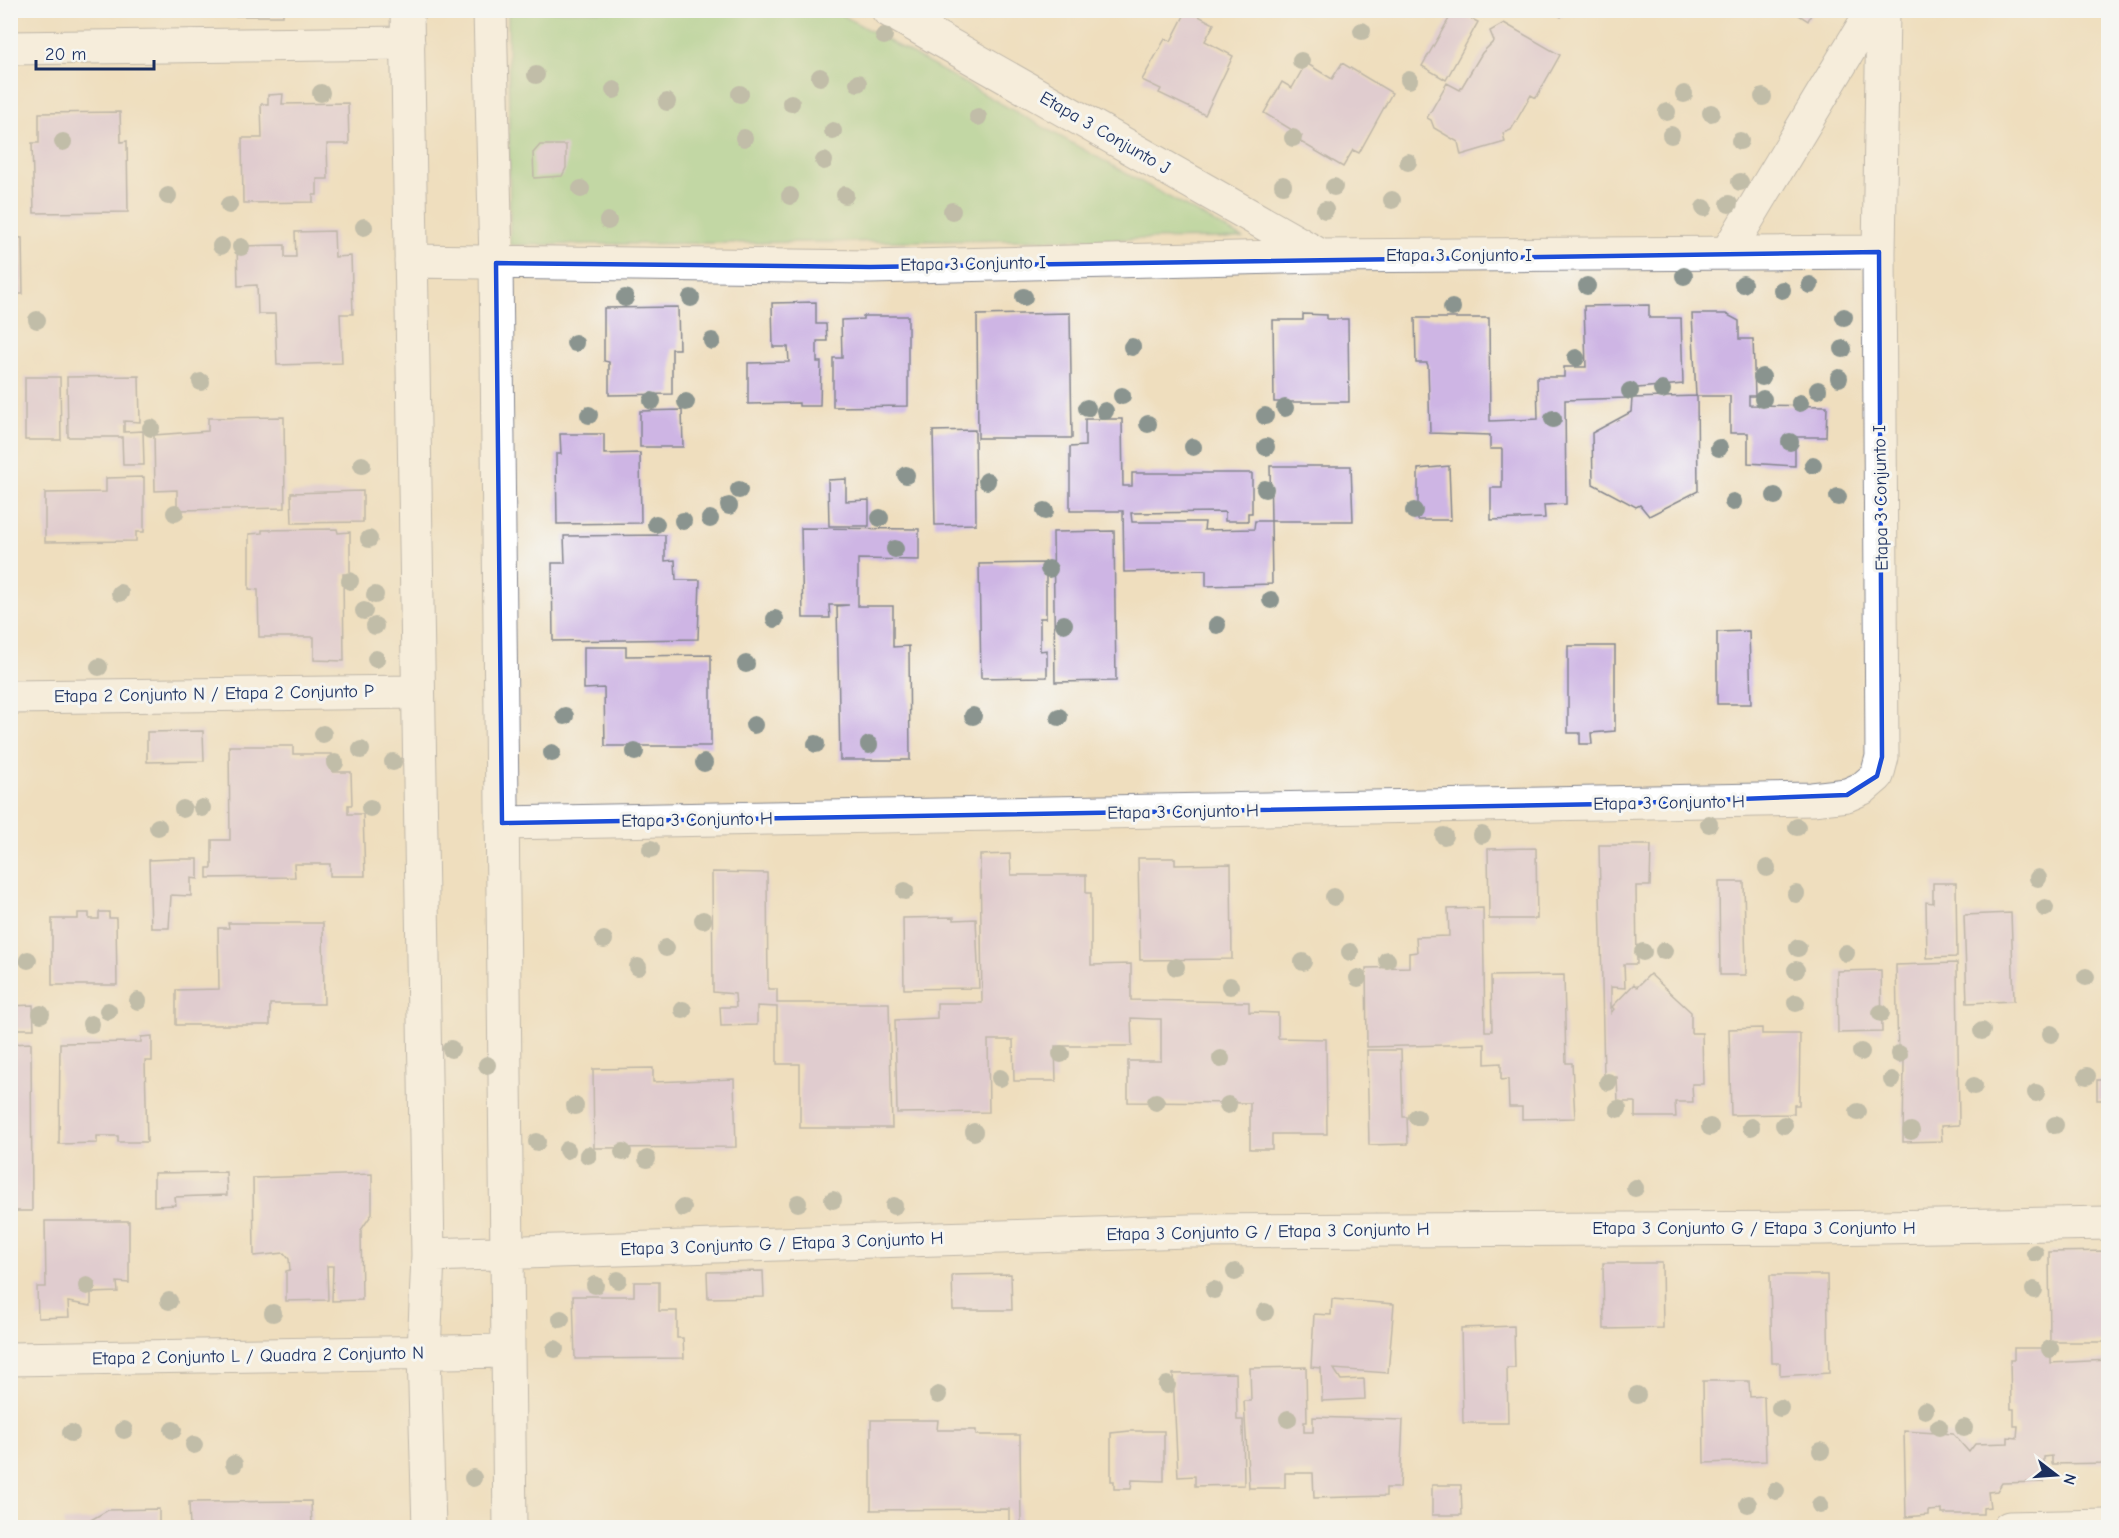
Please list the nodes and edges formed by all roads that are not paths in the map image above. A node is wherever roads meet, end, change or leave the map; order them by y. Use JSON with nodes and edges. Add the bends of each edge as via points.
{"nodes":[{"id":1,"x":407,"y":10,"type":"edge"},
{"id":2,"x":490,"y":10,"type":"edge"},
{"id":3,"x":888,"y":10,"type":"edge"},
{"id":4,"x":1873,"y":10,"type":"edge"},
{"id":5,"x":1883,"y":10,"type":"edge"},
{"id":6,"x":408,"y":43,"type":"junction"},
{"id":7,"x":10,"y":48,"type":"edge"},
{"id":8,"x":1878,"y":252,"type":"junction"},
{"id":9,"x":1727,"y":253,"type":"junction"},
{"id":10,"x":1321,"y":256,"type":"junction"},
{"id":11,"x":411,"y":261,"type":"junction"},
{"id":12,"x":496,"y":263,"type":"junction"},
{"id":13,"x":417,"y":692,"type":"junction"},
{"id":14,"x":10,"y":697,"type":"edge"},
{"id":15,"x":1863,"y":788,"type":"joint"},
{"id":16,"x":502,"y":824,"type":"junction"},
{"id":17,"x":2109,"y":1223,"type":"edge"},
{"id":18,"x":507,"y":1253,"type":"junction"},
{"id":19,"x":428,"y":1255,"type":"junction"},
{"id":20,"x":506,"y":1351,"type":"junction"},
{"id":21,"x":424,"y":1353,"type":"junction"},
{"id":22,"x":10,"y":1359,"type":"edge"},
{"id":23,"x":2109,"y":1526,"type":"edge"},
{"id":24,"x":429,"y":1527,"type":"edge"},
{"id":25,"x":510,"y":1527,"type":"edge"},
{"id":26,"x":2009,"y":1527,"type":"edge"}],
"edges":[{"from":1,"to":6,"type":"street"},
{"from":2,"to":12,"type":"street"},
{"from":3,"to":10,"type":"street","name":"Etapa 3 Conjunto J"},
{"from":4,"to":9,"type":"street"},
{"from":5,"to":8,"type":"street"},
{"from":6,"to":7,"type":"street"},
{"from":6,"to":11,"type":"street"},
{"from":8,"to":9,"type":"street","name":"Etapa 3 Conjunto I"},
{"from":8,"to":15,"type":"street","name":"Etapa 3 Conjunto I","via":[[1882,757],[1877,776]]},
{"from":9,"to":10,"type":"street","name":"Etapa 3 Conjunto I"},
{"from":10,"to":12,"type":"street","name":"Etapa 3 Conjunto I","via":[[870,267]]},
{"from":11,"to":12,"type":"street","name":"Etapa 3 Conjunto I"},
{"from":11,"to":13,"type":"street"},
{"from":12,"to":16,"type":"street"},
{"from":13,"to":14,"type":"street","name":"Etapa 2 Conjunto N / Etapa 2 Conjunto P"},
{"from":13,"to":19,"type":"street"},
{"from":15,"to":16,"type":"street","name":"Etapa 3 Conjunto H","via":[[1847,795],[1812,799]]},
{"from":16,"to":18,"type":"street"},
{"from":17,"to":18,"type":"street","name":"Etapa 3 Conjunto G / Etapa 3 Conjunto H","via":[[1188,1231]]},
{"from":18,"to":19,"type":"street","name":"Etapa 3 Conjunto G / Etapa 3 Conjunto H"},
{"from":18,"to":20,"type":"street"},
{"from":19,"to":21,"type":"street"},
{"from":20,"to":21,"type":"street","name":"Etapa 2 Conjunto L / Quadra 2 Conjunto N"},
{"from":20,"to":25,"type":"street"},
{"from":21,"to":22,"type":"street","name":"Etapa 2 Conjunto L / Quadra 2 Conjunto N"},
{"from":21,"to":24,"type":"street"},
{"from":23,"to":26,"type":"street"}]}
